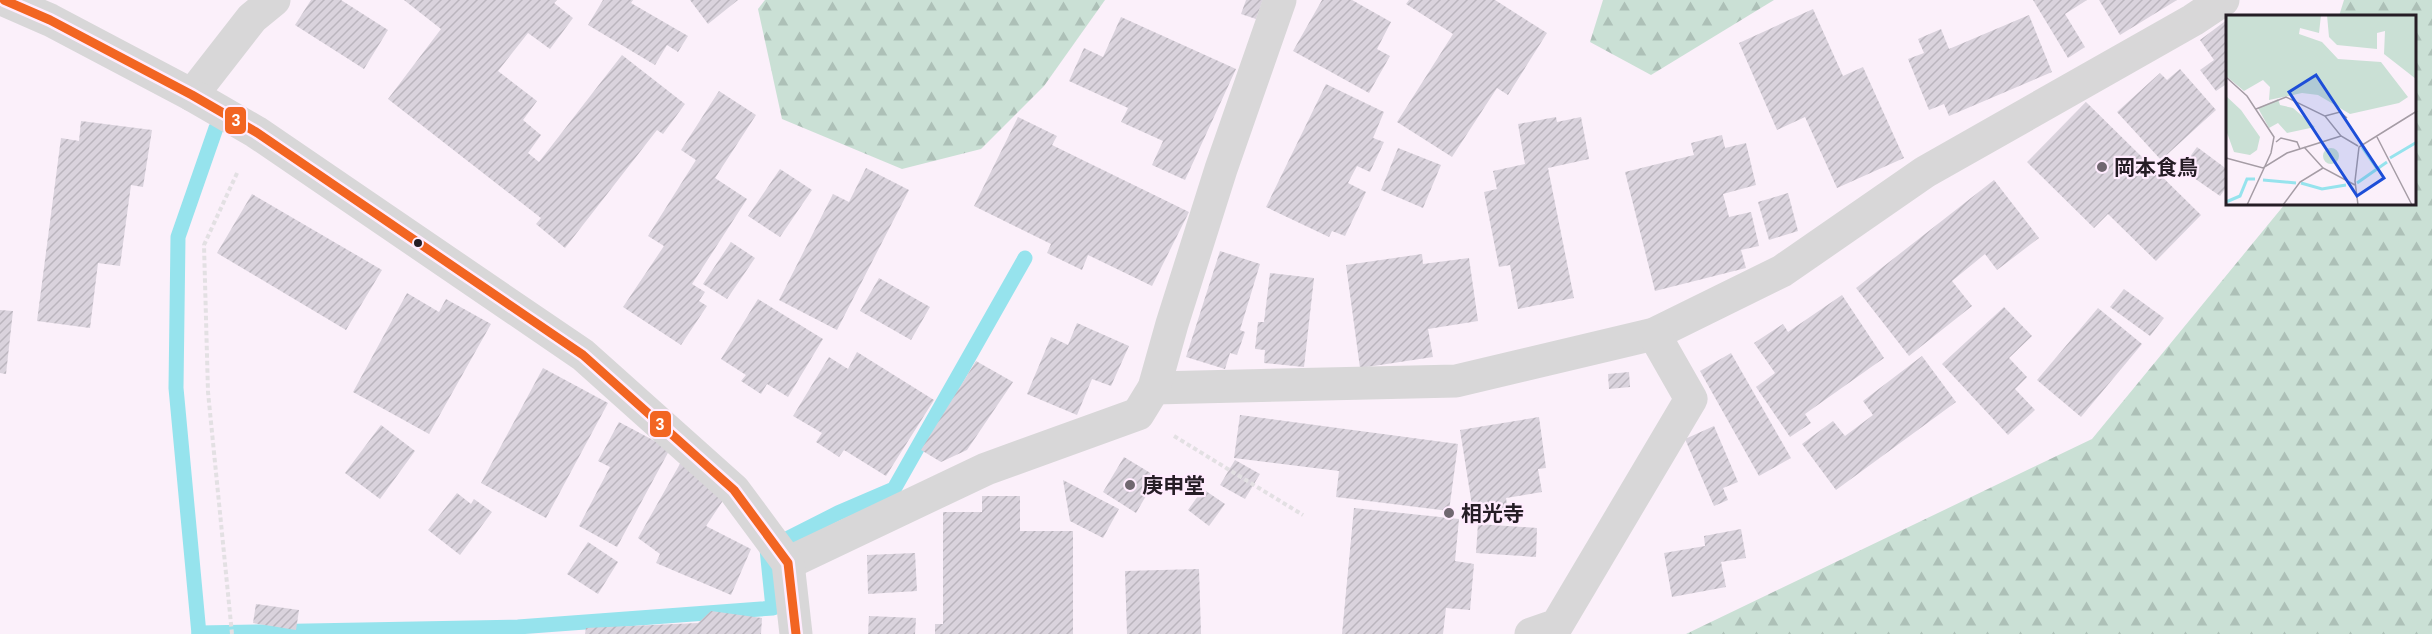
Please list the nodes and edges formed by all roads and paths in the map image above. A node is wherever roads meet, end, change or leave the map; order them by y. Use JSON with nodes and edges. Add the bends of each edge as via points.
{"nodes":[{"id":1,"x":4,"y":0,"type":"edge"},
{"id":2,"x":274,"y":0,"type":"edge"},
{"id":3,"x":1280,"y":0,"type":"edge"},
{"id":4,"x":2223,"y":0,"type":"edge"},
{"id":5,"x":192,"y":95,"type":"junction"},
{"id":6,"x":256,"y":132,"type":"junction"},
{"id":7,"x":1654,"y":334,"type":"junction"},
{"id":8,"x":1146,"y":401,"type":"junction"},
{"id":9,"x":1303,"y":516,"type":"dead end"},
{"id":10,"x":788,"y":563,"type":"junction"},
{"id":11,"x":232,"y":634,"type":"edge"},
{"id":12,"x":796,"y":634,"type":"edge"},
{"id":13,"x":1531,"y":634,"type":"edge"}],
"edges":[{"from":1,"to":5,"type":"main road"},
{"from":2,"to":5,"type":"main road","via":[[252,18]]},
{"from":3,"to":8,"type":"main road"},
{"from":4,"to":7,"type":"main road","via":[[1925,172],[1782,271]]},
{"from":5,"to":6,"type":"main road"},
{"from":6,"to":10,"type":"main road","via":[[583,355],[734,490]]},
{"from":6,"to":11,"type":"path","via":[[204,245],[207,392]]},
{"from":7,"to":8,"type":"main road","via":[[1456,381]]},
{"from":7,"to":13,"type":"main road","via":[[1691,399],[1557,625]]},
{"from":8,"to":9,"type":"path"},
{"from":8,"to":10,"type":"main road","via":[[986,469]]},
{"from":10,"to":12,"type":"main road"}]}
